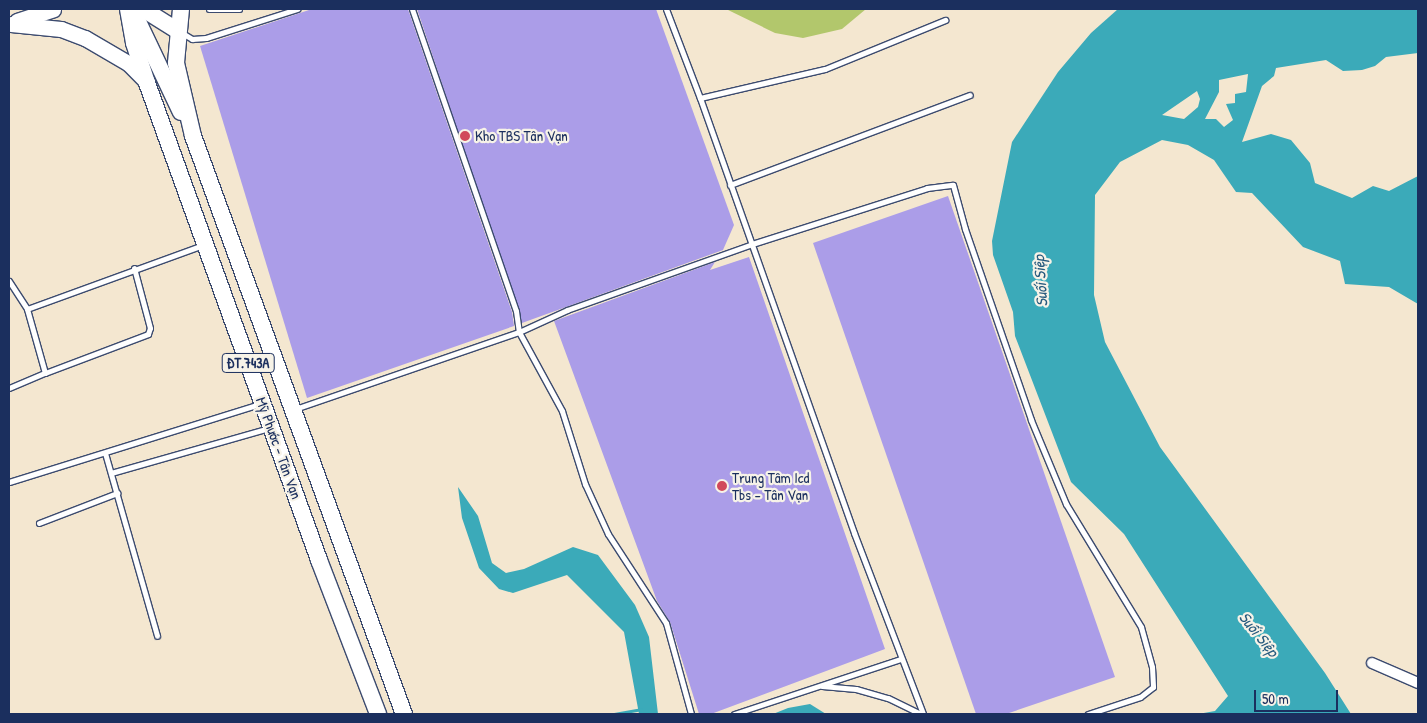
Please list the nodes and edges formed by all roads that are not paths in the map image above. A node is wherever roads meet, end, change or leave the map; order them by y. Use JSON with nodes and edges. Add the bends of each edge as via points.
{"nodes":[{"id":1,"x":54,"y":9,"type":"edge"},
{"id":2,"x":128,"y":9,"type":"edge"},
{"id":3,"x":133,"y":9,"type":"edge"},
{"id":4,"x":143,"y":9,"type":"edge"},
{"id":5,"x":181,"y":9,"type":"edge"},
{"id":6,"x":209,"y":9,"type":"edge"},
{"id":7,"x":239,"y":9,"type":"edge"},
{"id":8,"x":297,"y":9,"type":"edge"},
{"id":9,"x":412,"y":9,"type":"edge"},
{"id":10,"x":666,"y":9,"type":"edge"},
{"id":11,"x":945,"y":20,"type":"dead end"},
{"id":12,"x":10,"y":24,"type":"edge"},
{"id":13,"x":177,"y":30,"type":"junction"},
{"id":14,"x":148,"y":83,"type":"junction"},
{"id":15,"x":970,"y":95,"type":"dead end"},
{"id":16,"x":700,"y":98,"type":"junction"},
{"id":17,"x":193,"y":136,"type":"junction"},
{"id":18,"x":730,"y":186,"type":"junction"},
{"id":19,"x":206,"y":244,"type":"junction"},
{"id":20,"x":752,"y":244,"type":"junction"},
{"id":21,"x":134,"y":268,"type":"junction"},
{"id":22,"x":9,"y":281,"type":"edge"},
{"id":23,"x":27,"y":309,"type":"junction"},
{"id":24,"x":518,"y":332,"type":"junction"},
{"id":25,"x":45,"y":373,"type":"junction"},
{"id":26,"x":9,"y":388,"type":"edge"},
{"id":27,"x":263,"y":403,"type":"junction"},
{"id":28,"x":292,"y":410,"type":"junction"},
{"id":29,"x":272,"y":427,"type":"junction"},
{"id":30,"x":105,"y":453,"type":"junction"},
{"id":31,"x":111,"y":473,"type":"junction"},
{"id":32,"x":9,"y":482,"type":"edge"},
{"id":33,"x":117,"y":493,"type":"junction"},
{"id":34,"x":39,"y":523,"type":"dead end"},
{"id":35,"x":157,"y":636,"type":"dead end"},
{"id":36,"x":900,"y":659,"type":"junction"},
{"id":37,"x":1372,"y":663,"type":"dead end"},
{"id":38,"x":1418,"y":683,"type":"edge"},
{"id":39,"x":819,"y":686,"type":"junction"},
{"id":40,"x":378,"y":714,"type":"edge"},
{"id":41,"x":404,"y":714,"type":"edge"},
{"id":42,"x":691,"y":714,"type":"edge"},
{"id":43,"x":734,"y":714,"type":"edge"},
{"id":44,"x":922,"y":714,"type":"edge"},
{"id":45,"x":1088,"y":714,"type":"edge"}],
"edges":[{"from":1,"to":12,"type":"street"},
{"from":2,"to":14,"type":"main road","name":"Mỹ Phước - Tân Vạn","number":"ĐT.743A","via":[[134,43]]},
{"from":3,"to":17,"type":"main road","number":"ĐT.743A","via":[[153,35],[165,65],[170,90]]},
{"from":4,"to":13,"type":"main road"},
{"from":5,"to":13,"type":"main road","name":"Mỹ Phước - Tân Vạn"},
{"from":6,"to":7,"type":"lane"},
{"from":8,"to":13,"type":"lane","via":[[206,38],[192,39]]},
{"from":9,"to":24,"type":"lane","via":[[516,311]]},
{"from":10,"to":16,"type":"lane"},
{"from":11,"to":16,"type":"lane","via":[[825,69]]},
{"from":12,"to":14,"type":"street","via":[[61,29],[85,38],[128,63]]},
{"from":13,"to":17,"type":"main road","name":"Mỹ Phước - Tân Vạn","via":[[176,63]]},
{"from":14,"to":19,"type":"main road","name":"Mỹ Phước - Tân Vạn","number":"ĐT.743A"},
{"from":15,"to":18,"type":"lane"},
{"from":16,"to":18,"type":"lane"},
{"from":17,"to":28,"type":"main road","name":"Mỹ Phước - Tân Vạn","number":"ĐT.743A"},
{"from":18,"to":20,"type":"lane"},
{"from":19,"to":21,"type":"lane"},
{"from":19,"to":27,"type":"main road","name":"Mỹ Phước - Tân Vạn","number":"ĐT.743A"},
{"from":20,"to":24,"type":"lane","via":[[567,310]]},
{"from":20,"to":36,"type":"lane"},
{"from":20,"to":45,"type":"lane","via":[[927,188],[953,185],[1031,420],[1066,504],[1141,627],[1152,667],[1153,687],[1140,697]]},
{"from":21,"to":23,"type":"lane"},
{"from":21,"to":25,"type":"lane","via":[[150,328],[148,334]]},
{"from":22,"to":23,"type":"lane"},
{"from":23,"to":25,"type":"lane"},
{"from":24,"to":28,"type":"lane"},
{"from":24,"to":42,"type":"lane","via":[[562,411],[585,484],[608,534],[666,623]]},
{"from":25,"to":26,"type":"lane"},
{"from":27,"to":29,"type":"main road","name":"Mỹ Phước - Tân Vạn","number":"ĐT.743A"},
{"from":27,"to":30,"type":"lane"},
{"from":28,"to":41,"type":"main road","name":"Mỹ Phước - Tân Vạn","number":"ĐT.743A"},
{"from":29,"to":31,"type":"lane"},
{"from":29,"to":40,"type":"main road","name":"Mỹ Phước - Tân Vạn","number":"ĐT.743A"},
{"from":30,"to":31,"type":"lane"},
{"from":30,"to":32,"type":"lane"},
{"from":31,"to":33,"type":"lane"},
{"from":33,"to":34,"type":"lane"},
{"from":33,"to":35,"type":"lane"},
{"from":36,"to":39,"type":"lane"},
{"from":36,"to":44,"type":"lane"},
{"from":37,"to":38,"type":"street"},
{"from":39,"to":43,"type":"lane"},
{"from":39,"to":44,"type":"lane","via":[[856,689],[888,698]]}]}
